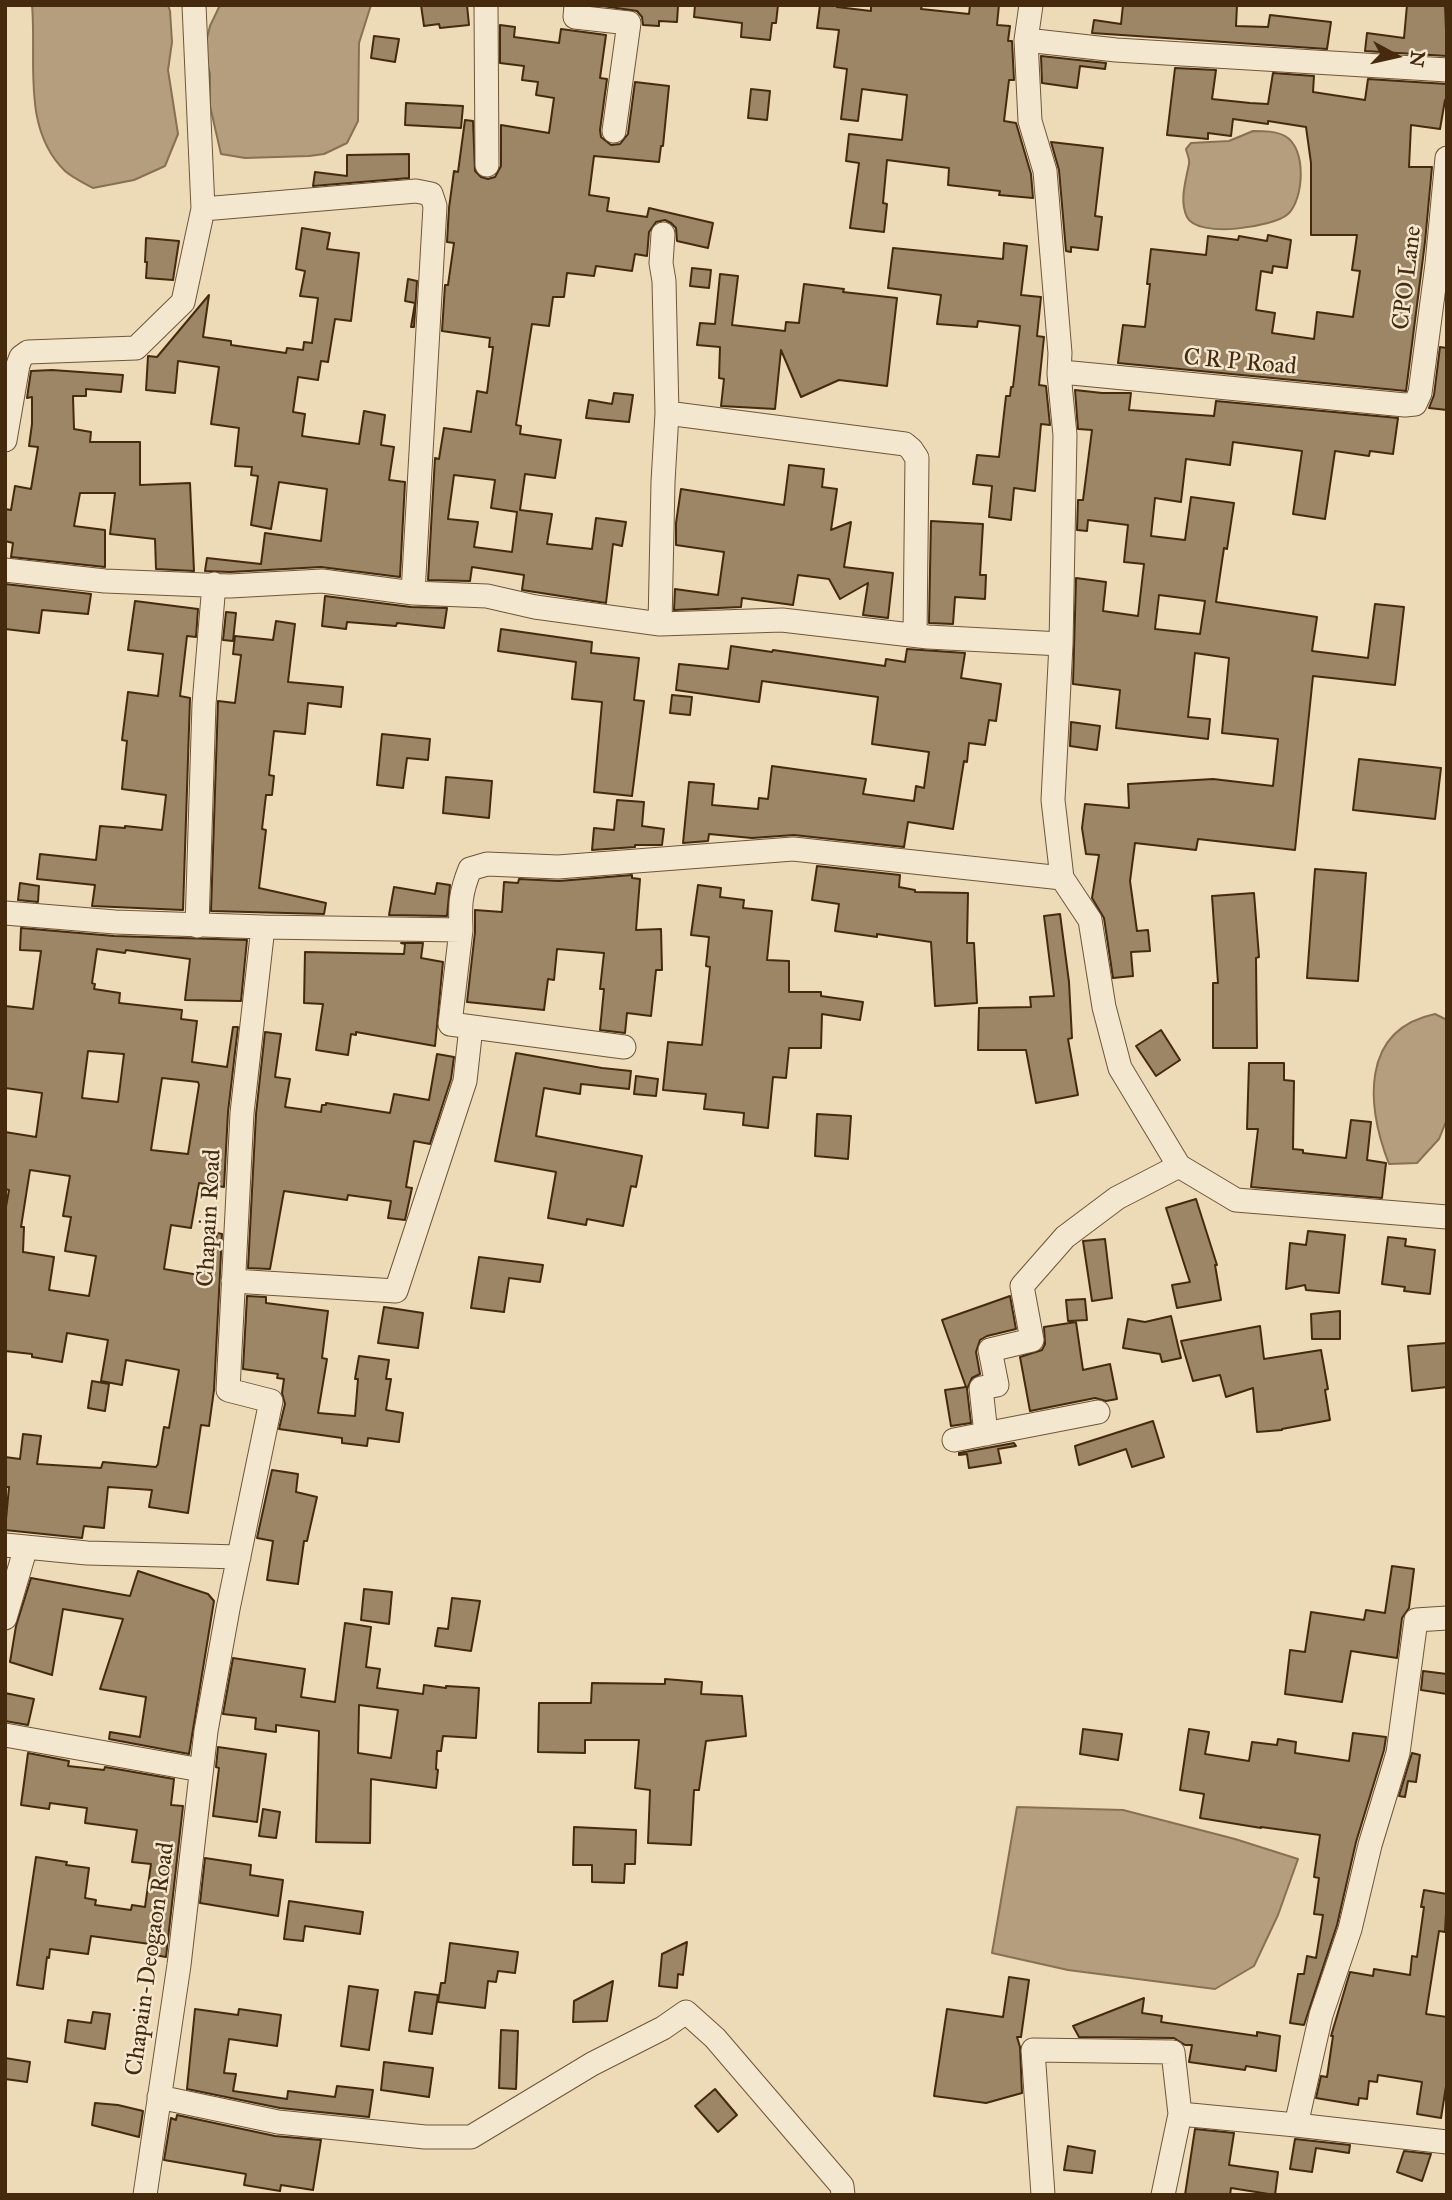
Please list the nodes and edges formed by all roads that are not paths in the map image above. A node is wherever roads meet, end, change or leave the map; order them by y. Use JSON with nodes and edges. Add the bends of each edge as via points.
{"nodes":[{"id":1,"x":194,"y":5,"type":"edge"},
{"id":2,"x":486,"y":5,"type":"edge"},
{"id":3,"x":576,"y":5,"type":"edge"},
{"id":4,"x":1031,"y":5,"type":"edge"},
{"id":5,"x":1026,"y":40,"type":"junction"},
{"id":6,"x":1447,"y":70,"type":"edge"},
{"id":7,"x":614,"y":131,"type":"dead end"},
{"id":8,"x":1447,"y":158,"type":"edge"},
{"id":9,"x":486,"y":165,"type":"dead end"},
{"id":10,"x":203,"y":209,"type":"junction"},
{"id":11,"x":663,"y":234,"type":"dead end"},
{"id":12,"x":1059,"y":374,"type":"junction"},
{"id":13,"x":1415,"y":404,"type":"joint"},
{"id":14,"x":667,"y":413,"type":"junction"},
{"id":15,"x":5,"y":440,"type":"edge"},
{"id":16,"x":5,"y":570,"type":"edge"},
{"id":17,"x":214,"y":584,"type":"junction"},
{"id":18,"x":413,"y":593,"type":"junction"},
{"id":19,"x":660,"y":625,"type":"junction"},
{"id":20,"x":915,"y":635,"type":"junction"},
{"id":21,"x":1061,"y":644,"type":"junction"},
{"id":22,"x":1062,"y":878,"type":"junction"},
{"id":23,"x":5,"y":914,"type":"edge"},
{"id":24,"x":197,"y":926,"type":"junction"},
{"id":25,"x":263,"y":927,"type":"junction"},
{"id":26,"x":461,"y":930,"type":"junction"},
{"id":27,"x":471,"y":1027,"type":"junction"},
{"id":28,"x":624,"y":1047,"type":"dead end"},
{"id":29,"x":1180,"y":1166,"type":"junction"},
{"id":30,"x":1447,"y":1217,"type":"edge"},
{"id":31,"x":233,"y":1281,"type":"junction"},
{"id":32,"x":1098,"y":1412,"type":"dead end"},
{"id":33,"x":986,"y":1434,"type":"junction"},
{"id":34,"x":954,"y":1440,"type":"dead end"},
{"id":35,"x":15,"y":1546,"type":"edge"},
{"id":36,"x":239,"y":1558,"type":"junction"},
{"id":37,"x":5,"y":1618,"type":"edge"},
{"id":38,"x":1447,"y":1618,"type":"edge"},
{"id":39,"x":206,"y":1731,"type":"joint"},
{"id":40,"x":5,"y":1735,"type":"edge"},
{"id":41,"x":201,"y":1770,"type":"junction"},
{"id":42,"x":159,"y":2097,"type":"junction"},
{"id":43,"x":1180,"y":2114,"type":"junction"},
{"id":44,"x":1296,"y":2125,"type":"junction"},
{"id":45,"x":1447,"y":2142,"type":"edge"},
{"id":46,"x":145,"y":2195,"type":"edge"},
{"id":47,"x":843,"y":2195,"type":"edge"},
{"id":48,"x":1043,"y":2195,"type":"edge"},
{"id":49,"x":1163,"y":2195,"type":"edge"}],
"edges":[{"from":1,"to":10,"type":"street"},
{"from":2,"to":9,"type":"street"},
{"from":3,"to":7,"type":"street","via":[[575,17],[629,23]]},
{"from":4,"to":5,"type":"street"},
{"from":5,"to":6,"type":"street","via":[[1116,50]]},
{"from":5,"to":12,"type":"street","via":[[1030,121],[1045,171]]},
{"from":8,"to":13,"type":"street","name":"CPO Lane","via":[[1420,393]]},
{"from":10,"to":15,"type":"street","via":[[183,302],[136,348],[28,352],[22,356]]},
{"from":10,"to":18,"type":"street","via":[[416,191],[431,194],[435,206]]},
{"from":11,"to":14,"type":"street"},
{"from":12,"to":13,"type":"street","name":"C R P Road"},
{"from":12,"to":21,"type":"street","via":[[1065,435]]},
{"from":14,"to":19,"type":"street"},
{"from":14,"to":20,"type":"street","via":[[905,444],[911,449],[917,458]]},
{"from":16,"to":17,"type":"street","via":[[105,581]]},
{"from":17,"to":18,"type":"street","via":[[323,581]]},
{"from":17,"to":24,"type":"street","via":[[204,705]]},
{"from":18,"to":19,"type":"street","via":[[487,596]]},
{"from":19,"to":20,"type":"street","via":[[782,620]]},
{"from":20,"to":21,"type":"street"},
{"from":21,"to":22,"type":"street","via":[[1053,800]]},
{"from":22,"to":26,"type":"street","via":[[793,849],[558,867],[487,864],[470,870],[464,885]]},
{"from":22,"to":29,"type":"street","via":[[1090,920],[1104,1007],[1120,1068]]},
{"from":23,"to":24,"type":"street"},
{"from":24,"to":25,"type":"street"},
{"from":25,"to":26,"type":"street"},
{"from":25,"to":31,"type":"street","name":"Chapain Road","via":[[242,1114]]},
{"from":26,"to":27,"type":"street","via":[[450,1024]]},
{"from":27,"to":28,"type":"street"},
{"from":27,"to":31,"type":"street","via":[[465,1081],[396,1291]]},
{"from":29,"to":30,"type":"street","via":[[1236,1200]]},
{"from":29,"to":33,"type":"street","via":[[1117,1198],[1065,1237],[1022,1286],[1032,1340],[989,1350],[997,1385],[981,1388]]},
{"from":31,"to":36,"type":"street","name":"Chapain Road","via":[[228,1390],[271,1401]]},
{"from":32,"to":33,"type":"street"},
{"from":33,"to":34,"type":"street"},
{"from":35,"to":36,"type":"street"},
{"from":35,"to":37,"type":"street"},
{"from":36,"to":39,"type":"street","name":"Chapain Road"},
{"from":38,"to":44,"type":"street","via":[[1416,1620],[1398,1753],[1350,1929],[1321,2015]]},
{"from":39,"to":41,"type":"street","name":"Chapain-Deogaon Road"},
{"from":40,"to":41,"type":"street"},
{"from":41,"to":42,"type":"street","name":"Chapain-Deogaon Road"},
{"from":42,"to":46,"type":"street","name":"Chapain-Deogaon Road"},
{"from":42,"to":47,"type":"street","via":[[278,2122],[425,2137],[471,2137],[686,2012],[724,2049],[842,2186]]},
{"from":43,"to":44,"type":"street"},
{"from":43,"to":48,"type":"street","via":[[1173,2052],[1033,2050]]},
{"from":43,"to":49,"type":"street"},
{"from":44,"to":45,"type":"street"}]}
